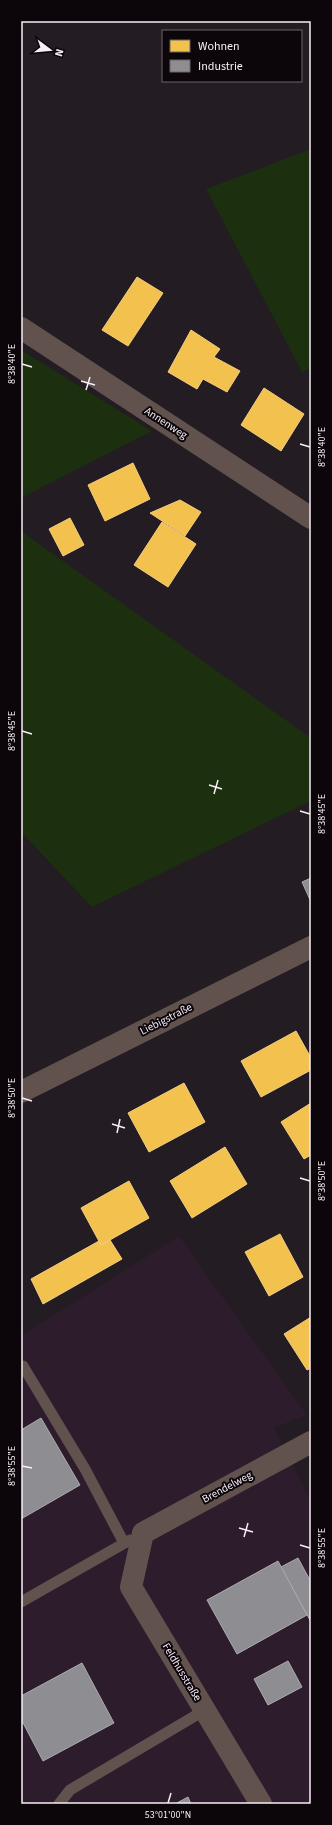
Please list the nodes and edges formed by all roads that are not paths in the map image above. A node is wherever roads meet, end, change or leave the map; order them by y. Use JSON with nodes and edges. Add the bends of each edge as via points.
{"nodes":[{"id":1,"x":21,"y":328,"type":"edge"},
{"id":2,"x":311,"y":518,"type":"edge"},
{"id":3,"x":311,"y":947,"type":"edge"},
{"id":4,"x":21,"y":1092,"type":"edge"},
{"id":5,"x":21,"y":1368,"type":"edge"},
{"id":6,"x":311,"y":1442,"type":"edge"},
{"id":7,"x":133,"y":1538,"type":"junction"},
{"id":8,"x":21,"y":1602,"type":"edge"},
{"id":9,"x":205,"y":1710,"type":"junction"},
{"id":10,"x":59,"y":1804,"type":"edge"},
{"id":11,"x":261,"y":1804,"type":"edge"}],
"edges":[{"from":1,"to":2,"type":"street","name":"Annenweg"},
{"from":3,"to":4,"type":"street","name":"Liebigstraße"},
{"from":5,"to":7,"type":"lane","via":[[23,1366],[85,1469]]},
{"from":6,"to":7,"type":"street","name":"Brendelweg"},
{"from":7,"to":8,"type":"lane"},
{"from":7,"to":9,"type":"street","name":"Feldhusstraße","via":[[131,1587]]},
{"from":9,"to":10,"type":"lane","via":[[70,1790]]},
{"from":9,"to":11,"type":"street","name":"Feldhusstraße"}]}
